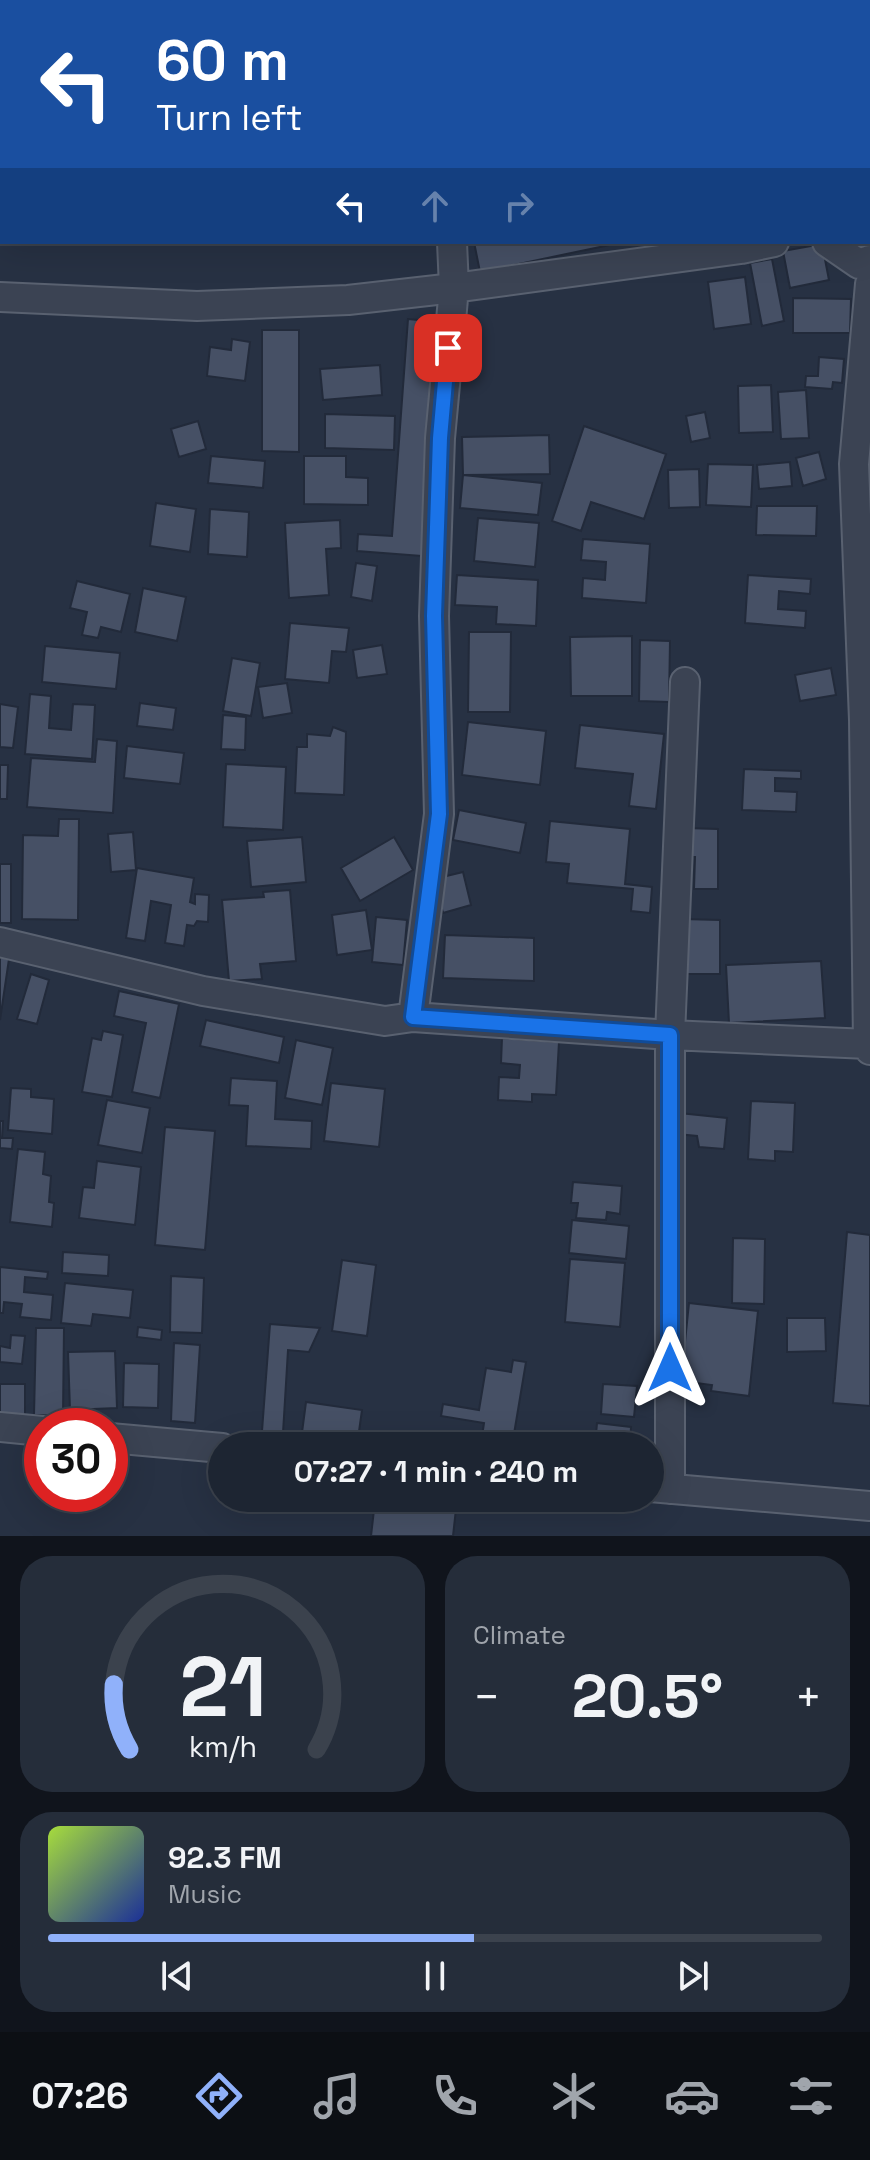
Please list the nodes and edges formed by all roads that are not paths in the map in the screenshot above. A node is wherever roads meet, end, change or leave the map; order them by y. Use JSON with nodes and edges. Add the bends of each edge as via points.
{"nodes":[{"id":1,"x":452,"y":244,"type":"edge"},
{"id":2,"x":763,"y":244,"type":"edge"},
{"id":3,"x":830,"y":244,"type":"edge"},
{"id":4,"x":864,"y":266,"type":"edge"},
{"id":5,"x":454,"y":288,"type":"junction"},
{"id":6,"x":0,"y":297,"type":"edge"},
{"id":7,"x":685,"y":682,"type":"dead end"},
{"id":8,"x":867,"y":720,"type":"edge"},
{"id":9,"x":0,"y":942,"type":"edge"},
{"id":10,"x":413,"y":1017,"type":"junction"},
{"id":11,"x":670,"y":1035,"type":"junction"},
{"id":12,"x":869,"y":1047,"type":"edge"},
{"id":13,"x":0,"y":1427,"type":"edge"},
{"id":14,"x":24,"y":1429,"type":"edge"},
{"id":15,"x":661,"y":1432,"type":"edge"},
{"id":16,"x":128,"y":1440,"type":"edge"},
{"id":17,"x":208,"y":1447,"type":"edge"},
{"id":18,"x":664,"y":1488,"type":"edge"},
{"id":19,"x":870,"y":1506,"type":"edge"}],
"edges":[{"from":1,"to":5,"type":"street"},
{"from":2,"to":5,"type":"street"},
{"from":3,"to":4,"type":"street"},
{"from":4,"to":8,"type":"street","via":[[854,464]]},
{"from":5,"to":6,"type":"street","via":[[348,300],[197,306]]},
{"from":5,"to":10,"type":"street","via":[[440,438],[434,601],[439,814]]},
{"from":7,"to":11,"type":"street"},
{"from":8,"to":12,"type":"street"},
{"from":9,"to":10,"type":"street","via":[[203,991],[385,1021]]},
{"from":10,"to":11,"type":"street"},
{"from":11,"to":12,"type":"street"},
{"from":11,"to":15,"type":"street"},
{"from":13,"to":14,"type":"street"},
{"from":16,"to":17,"type":"street"},
{"from":18,"to":19,"type":"street"}]}
